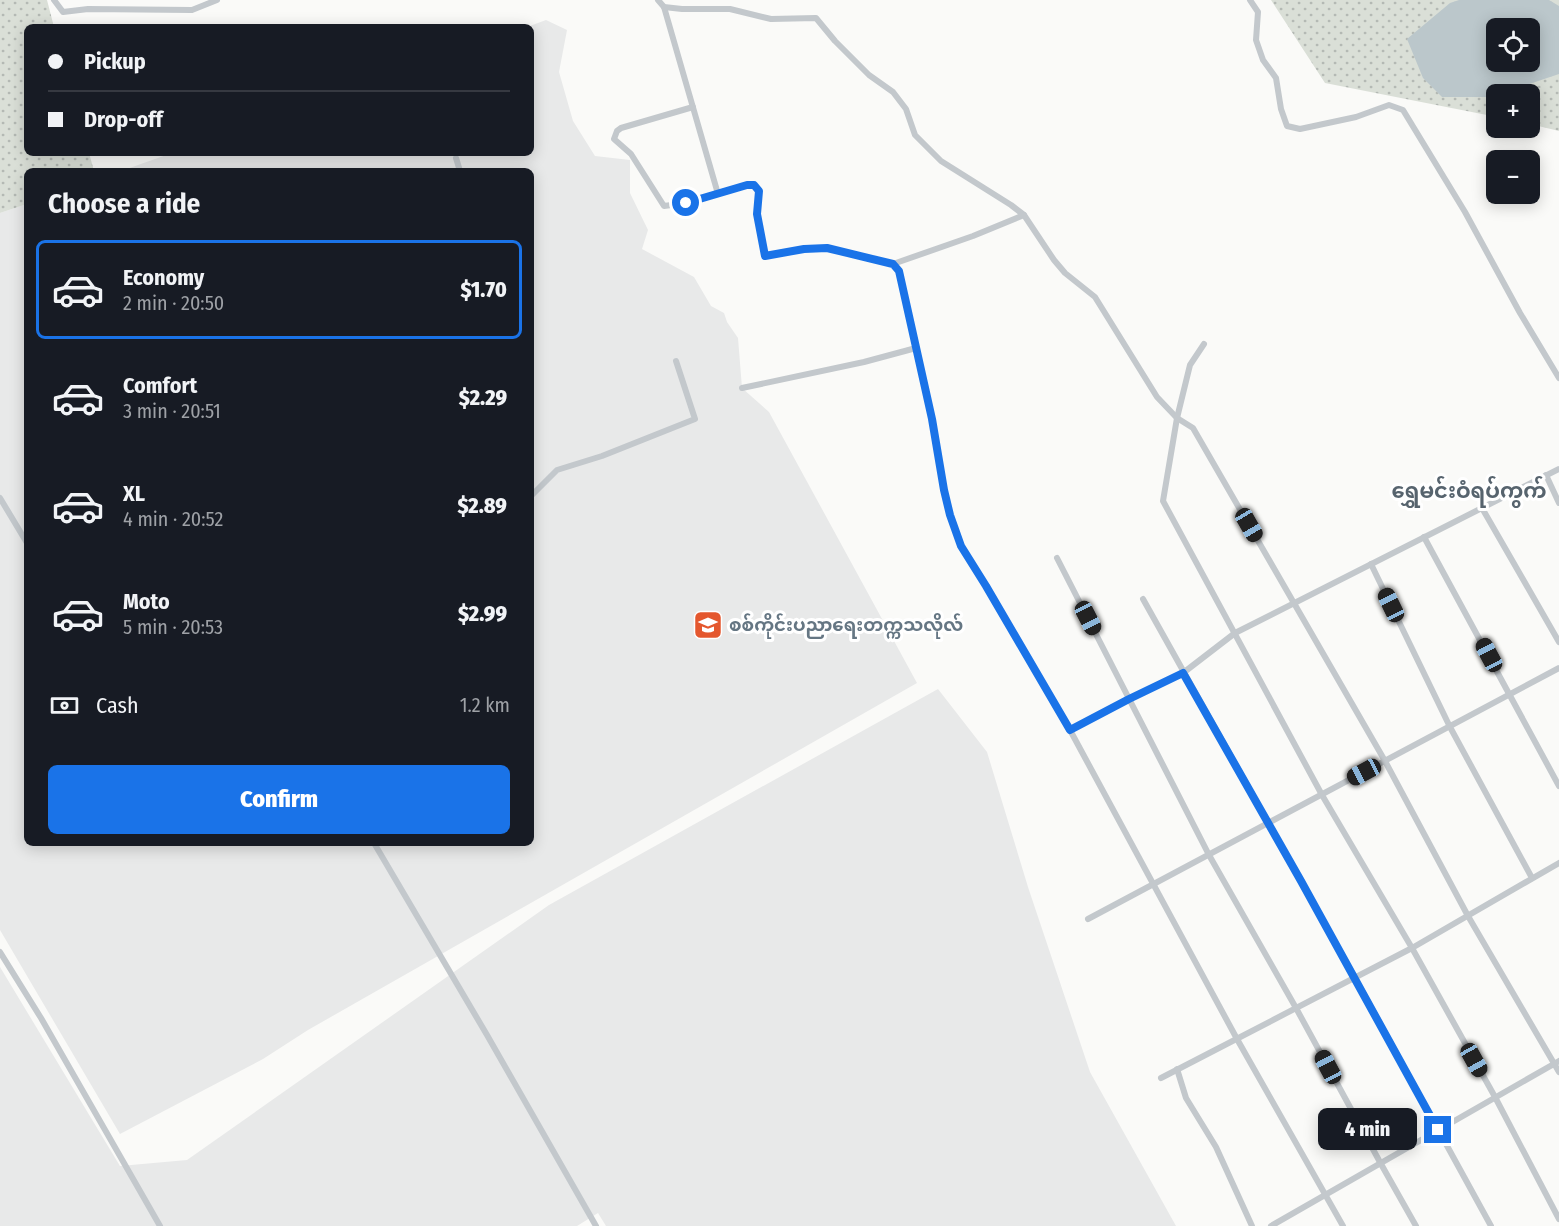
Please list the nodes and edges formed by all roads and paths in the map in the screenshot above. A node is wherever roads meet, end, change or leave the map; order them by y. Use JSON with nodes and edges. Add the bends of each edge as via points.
{"nodes":[{"id":1,"x":54,"y":0,"type":"edge"},
{"id":2,"x":218,"y":0,"type":"edge"},
{"id":3,"x":658,"y":0,"type":"edge"},
{"id":4,"x":1250,"y":0,"type":"edge"},
{"id":5,"x":664,"y":7,"type":"junction"},
{"id":6,"x":693,"y":107,"type":"junction"},
{"id":7,"x":456,"y":158,"type":"dead end"},
{"id":8,"x":459,"y":168,"type":"edge"},
{"id":9,"x":718,"y":194,"type":"junction"},
{"id":10,"x":1024,"y":215,"type":"junction"},
{"id":11,"x":893,"y":264,"type":"junction"},
{"id":12,"x":1204,"y":344,"type":"dead end"},
{"id":13,"x":916,"y":348,"type":"junction"},
{"id":14,"x":676,"y":361,"type":"dead end"},
{"id":15,"x":1559,"y":378,"type":"edge"},
{"id":16,"x":742,"y":388,"type":"dead end"},
{"id":17,"x":1177,"y":418,"type":"junction"},
{"id":18,"x":1559,"y":469,"type":"edge"},
{"id":19,"x":1546,"y":476,"type":"junction"},
{"id":20,"x":534,"y":493,"type":"edge"},
{"id":21,"x":0,"y":498,"type":"edge"},
{"id":22,"x":1559,"y":503,"type":"edge"},
{"id":23,"x":1482,"y":508,"type":"junction"},
{"id":24,"x":1424,"y":537,"type":"junction"},
{"id":25,"x":24,"y":538,"type":"edge"},
{"id":26,"x":1057,"y":558,"type":"dead end"},
{"id":27,"x":1371,"y":564,"type":"junction"},
{"id":28,"x":1143,"y":599,"type":"dead end"},
{"id":29,"x":1294,"y":603,"type":"junction"},
{"id":30,"x":1235,"y":633,"type":"junction"},
{"id":31,"x":1559,"y":642,"type":"edge"},
{"id":32,"x":1559,"y":668,"type":"edge"},
{"id":33,"x":1183,"y":673,"type":"junction"},
{"id":34,"x":1510,"y":694,"type":"junction"},
{"id":35,"x":1129,"y":699,"type":"junction"},
{"id":36,"x":1450,"y":727,"type":"junction"},
{"id":37,"x":1070,"y":730,"type":"junction"},
{"id":38,"x":1385,"y":761,"type":"junction"},
{"id":39,"x":1559,"y":786,"type":"edge"},
{"id":40,"x":1322,"y":795,"type":"junction"},
{"id":41,"x":1269,"y":823,"type":"junction"},
{"id":42,"x":376,"y":846,"type":"edge"},
{"id":43,"x":1209,"y":855,"type":"junction"},
{"id":44,"x":1559,"y":863,"type":"edge"},
{"id":45,"x":1532,"y":878,"type":"junction"},
{"id":46,"x":1153,"y":885,"type":"junction"},
{"id":47,"x":1468,"y":916,"type":"junction"},
{"id":48,"x":1088,"y":919,"type":"dead end"},
{"id":49,"x":1412,"y":948,"type":"junction"},
{"id":50,"x":0,"y":952,"type":"edge"},
{"id":51,"x":1355,"y":978,"type":"junction"},
{"id":52,"x":1296,"y":1008,"type":"junction"},
{"id":53,"x":1237,"y":1039,"type":"junction"},
{"id":54,"x":1557,"y":1062,"type":"edge"},
{"id":55,"x":1177,"y":1069,"type":"junction"},
{"id":56,"x":1559,"y":1072,"type":"edge"},
{"id":57,"x":1161,"y":1078,"type":"dead end"},
{"id":58,"x":1495,"y":1097,"type":"junction"},
{"id":59,"x":1438,"y":1130,"type":"junction"},
{"id":60,"x":1381,"y":1164,"type":"junction"},
{"id":61,"x":1326,"y":1195,"type":"junction"},
{"id":62,"x":1559,"y":1219,"type":"edge"},
{"id":63,"x":160,"y":1226,"type":"edge"},
{"id":64,"x":596,"y":1226,"type":"edge"},
{"id":65,"x":1252,"y":1226,"type":"edge"},
{"id":66,"x":1271,"y":1226,"type":"edge"},
{"id":67,"x":1343,"y":1226,"type":"edge"},
{"id":68,"x":1416,"y":1226,"type":"edge"},
{"id":69,"x":1491,"y":1226,"type":"edge"}],
"edges":[{"from":1,"to":2,"type":"street","via":[[63,12],[192,10]]},
{"from":3,"to":5,"type":"street"},
{"from":4,"to":15,"type":"street","via":[[1258,12],[1256,40],[1263,60],[1276,78],[1287,126],[1300,129],[1389,105],[1403,110]]},
{"from":5,"to":6,"type":"street"},
{"from":5,"to":10,"type":"street","via":[[730,9],[771,19],[816,18],[869,75],[893,93],[906,110],[915,135],[941,161]]},
{"from":6,"to":9,"type":"street"},
{"from":6,"to":9,"type":"street","via":[[621,128],[614,139],[631,154],[664,206]]},
{"from":7,"to":8,"type":"street"},
{"from":9,"to":11,"type":"street","via":[[747,185],[754,185],[759,191],[757,214],[765,256],[827,248]]},
{"from":10,"to":11,"type":"street"},
{"from":10,"to":17,"type":"street","via":[[1065,273],[1095,297],[1157,397]]},
{"from":11,"to":13,"type":"street","via":[[899,271]]},
{"from":12,"to":17,"type":"street","via":[[1190,366]]},
{"from":13,"to":16,"type":"street"},
{"from":13,"to":37,"type":"street","via":[[944,490],[961,546]]},
{"from":14,"to":20,"type":"street","via":[[695,419],[557,470]]},
{"from":17,"to":29,"type":"street","via":[[1193,428]]},
{"from":17,"to":30,"type":"street","via":[[1163,501]]},
{"from":18,"to":19,"type":"street"},
{"from":19,"to":22,"type":"street"},
{"from":19,"to":23,"type":"street"},
{"from":21,"to":25,"type":"street"},
{"from":23,"to":24,"type":"street"},
{"from":23,"to":31,"type":"street"},
{"from":24,"to":27,"type":"street"},
{"from":24,"to":34,"type":"street"},
{"from":26,"to":35,"type":"street"},
{"from":27,"to":29,"type":"street"},
{"from":27,"to":36,"type":"street"},
{"from":28,"to":33,"type":"street"},
{"from":29,"to":30,"type":"street"},
{"from":29,"to":38,"type":"street"},
{"from":30,"to":33,"type":"street"},
{"from":30,"to":40,"type":"street"},
{"from":32,"to":34,"type":"street"},
{"from":33,"to":35,"type":"street"},
{"from":33,"to":41,"type":"street"},
{"from":34,"to":36,"type":"street"},
{"from":34,"to":39,"type":"street"},
{"from":35,"to":37,"type":"street"},
{"from":35,"to":43,"type":"street"},
{"from":36,"to":38,"type":"street"},
{"from":36,"to":45,"type":"street"},
{"from":37,"to":46,"type":"street"},
{"from":38,"to":40,"type":"street"},
{"from":38,"to":47,"type":"street"},
{"from":40,"to":41,"type":"street"},
{"from":40,"to":49,"type":"street"},
{"from":41,"to":43,"type":"street"},
{"from":41,"to":51,"type":"street"},
{"from":42,"to":64,"type":"street"},
{"from":43,"to":46,"type":"street"},
{"from":43,"to":52,"type":"street"},
{"from":44,"to":45,"type":"street"},
{"from":45,"to":47,"type":"street"},
{"from":46,"to":48,"type":"street"},
{"from":46,"to":53,"type":"street"},
{"from":47,"to":49,"type":"street"},
{"from":47,"to":54,"type":"street"},
{"from":49,"to":51,"type":"street"},
{"from":49,"to":58,"type":"street"},
{"from":50,"to":63,"type":"street"},
{"from":51,"to":52,"type":"street"},
{"from":51,"to":59,"type":"street"},
{"from":52,"to":53,"type":"street"},
{"from":52,"to":60,"type":"street"},
{"from":53,"to":55,"type":"street"},
{"from":53,"to":61,"type":"street"},
{"from":54,"to":56,"type":"street"},
{"from":54,"to":58,"type":"street"},
{"from":55,"to":57,"type":"street"},
{"from":55,"to":65,"type":"street","via":[[1186,1098],[1216,1147]]},
{"from":58,"to":59,"type":"street"},
{"from":58,"to":62,"type":"street"},
{"from":59,"to":60,"type":"street"},
{"from":59,"to":69,"type":"street"},
{"from":60,"to":61,"type":"street"},
{"from":60,"to":68,"type":"street"},
{"from":61,"to":66,"type":"street"},
{"from":61,"to":67,"type":"street"}]}
